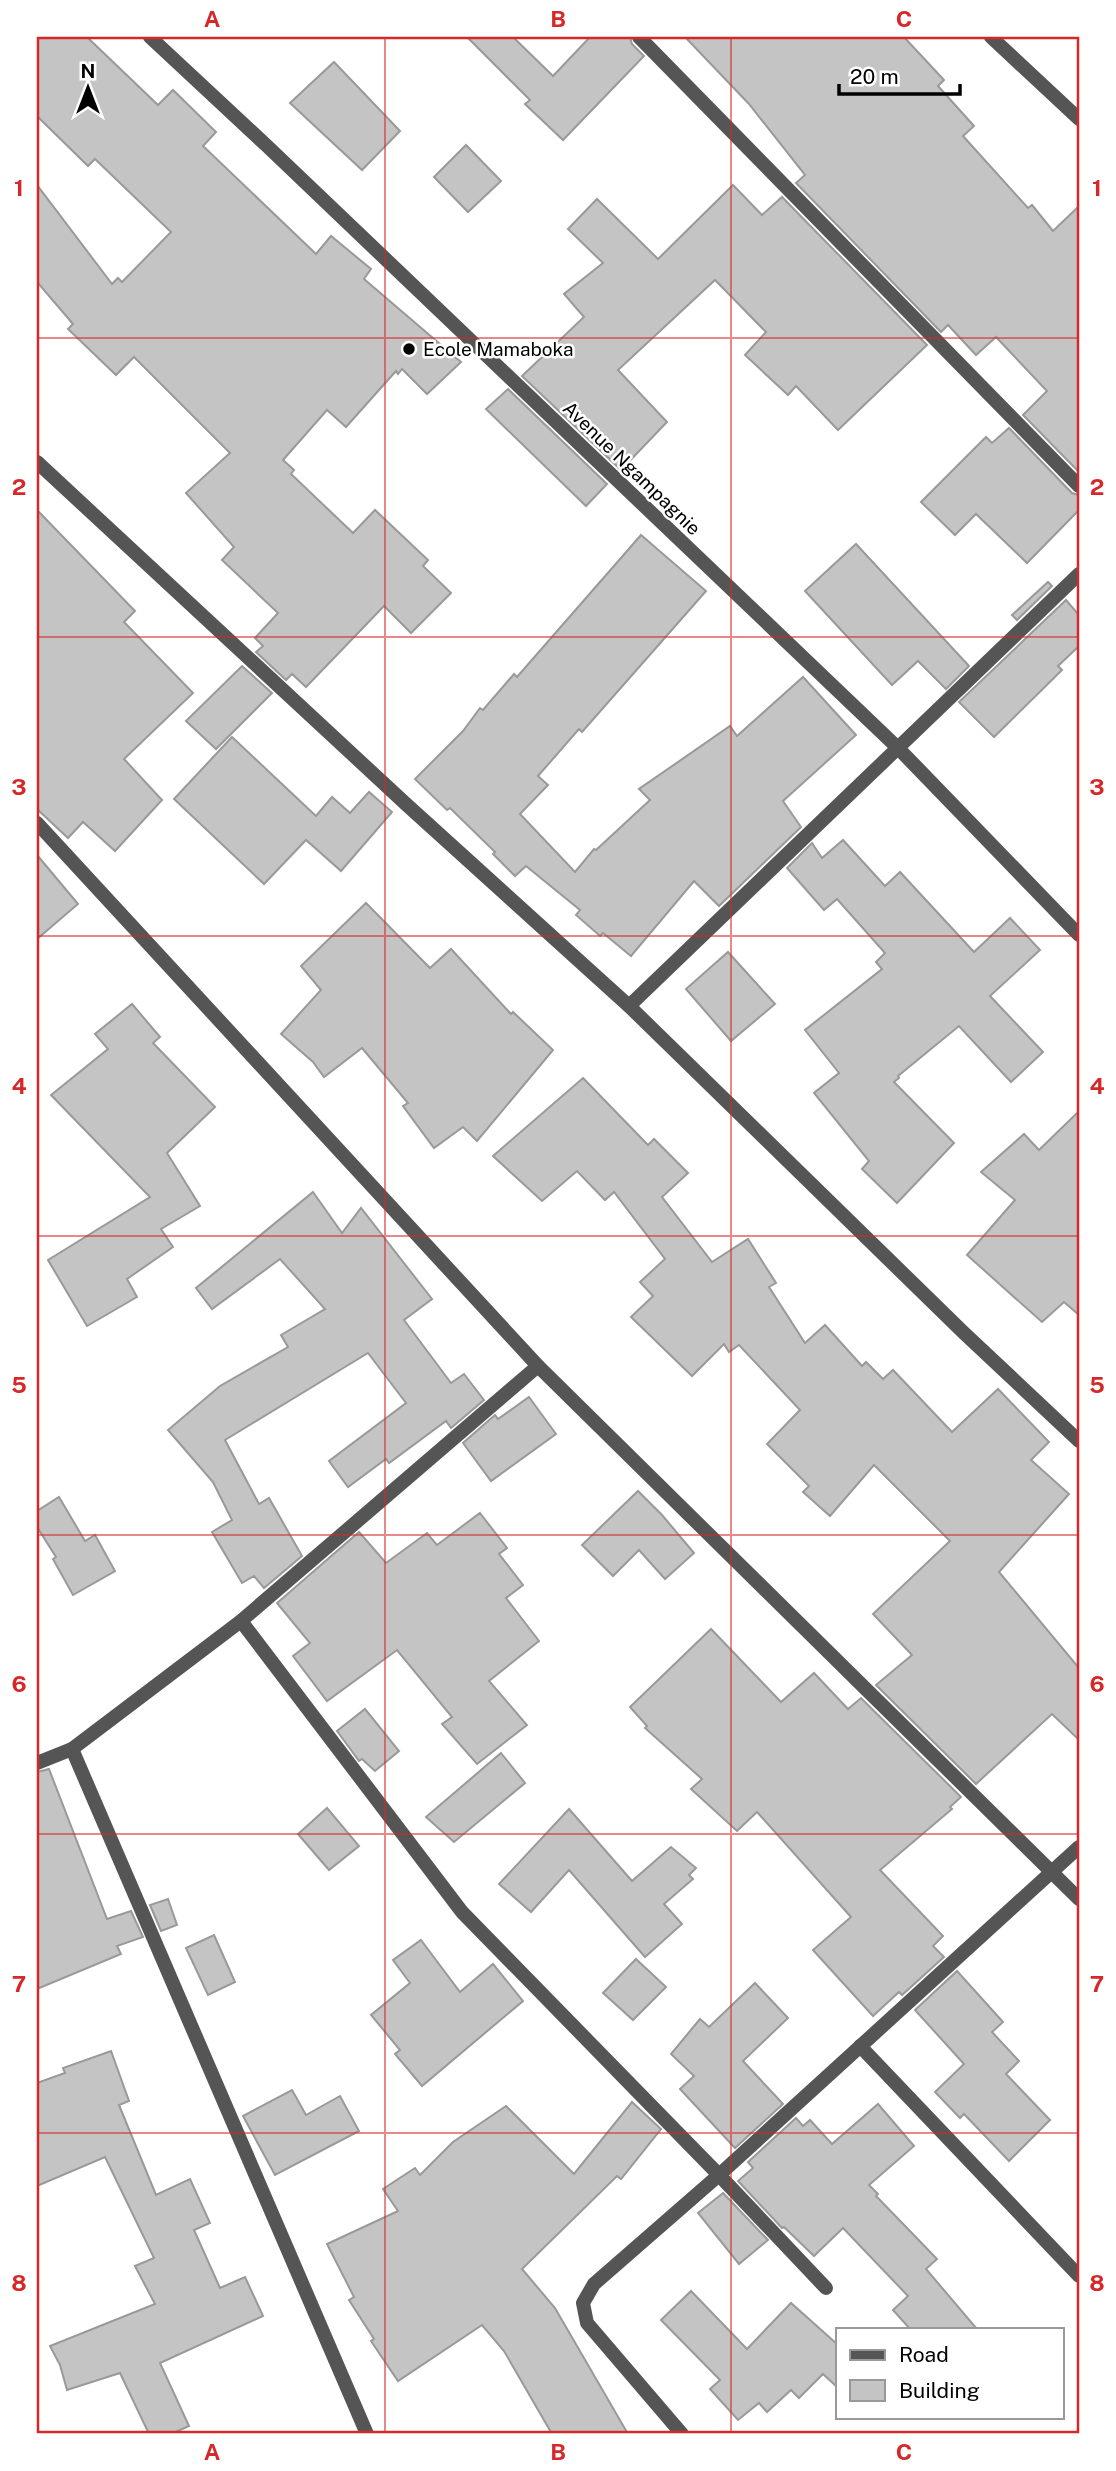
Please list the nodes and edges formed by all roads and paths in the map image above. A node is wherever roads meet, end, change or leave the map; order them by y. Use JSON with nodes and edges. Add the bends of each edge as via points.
{"nodes":[{"id":1,"x":150,"y":37,"type":"edge"},
{"id":2,"x":639,"y":37,"type":"edge"},
{"id":3,"x":991,"y":37,"type":"edge"},
{"id":4,"x":1079,"y":120,"type":"edge"},
{"id":5,"x":37,"y":462,"type":"edge"},
{"id":6,"x":1079,"y":486,"type":"edge"},
{"id":7,"x":1079,"y":574,"type":"edge"},
{"id":8,"x":899,"y":749,"type":"junction"},
{"id":9,"x":37,"y":823,"type":"edge"},
{"id":10,"x":1079,"y":935,"type":"edge"},
{"id":11,"x":629,"y":1006,"type":"junction"},
{"id":12,"x":538,"y":1366,"type":"junction"},
{"id":13,"x":1079,"y":1441,"type":"edge"},
{"id":14,"x":241,"y":1621,"type":"junction"},
{"id":15,"x":72,"y":1749,"type":"junction"},
{"id":16,"x":37,"y":1763,"type":"edge"},
{"id":17,"x":1079,"y":1847,"type":"edge"},
{"id":18,"x":1051,"y":1872,"type":"junction"},
{"id":19,"x":1079,"y":1899,"type":"edge"},
{"id":20,"x":860,"y":2046,"type":"junction"},
{"id":21,"x":719,"y":2175,"type":"junction"},
{"id":22,"x":1079,"y":2276,"type":"edge"},
{"id":23,"x":826,"y":2288,"type":"dead end"},
{"id":24,"x":367,"y":2434,"type":"edge"},
{"id":25,"x":682,"y":2434,"type":"edge"}],
"edges":[{"from":1,"to":8,"type":"street","name":"Avenue Ngampagnie"},
{"from":2,"to":6,"type":"street"},
{"from":3,"to":4,"type":"street"},
{"from":5,"to":11,"type":"street"},
{"from":7,"to":8,"type":"street"},
{"from":8,"to":10,"type":"street","name":"Avenue Ngampagnie"},
{"from":8,"to":11,"type":"street"},
{"from":9,"to":12,"type":"street"},
{"from":11,"to":13,"type":"street"},
{"from":12,"to":14,"type":"street"},
{"from":12,"to":18,"type":"street"},
{"from":14,"to":15,"type":"street"},
{"from":14,"to":21,"type":"street","via":[[462,1912]]},
{"from":15,"to":16,"type":"street"},
{"from":15,"to":24,"type":"street"},
{"from":17,"to":18,"type":"street"},
{"from":18,"to":19,"type":"street"},
{"from":18,"to":20,"type":"street"},
{"from":20,"to":21,"type":"street"},
{"from":20,"to":22,"type":"street"},
{"from":21,"to":23,"type":"street"},
{"from":21,"to":25,"type":"street","via":[[594,2284],[583,2303],[587,2323]]}]}
